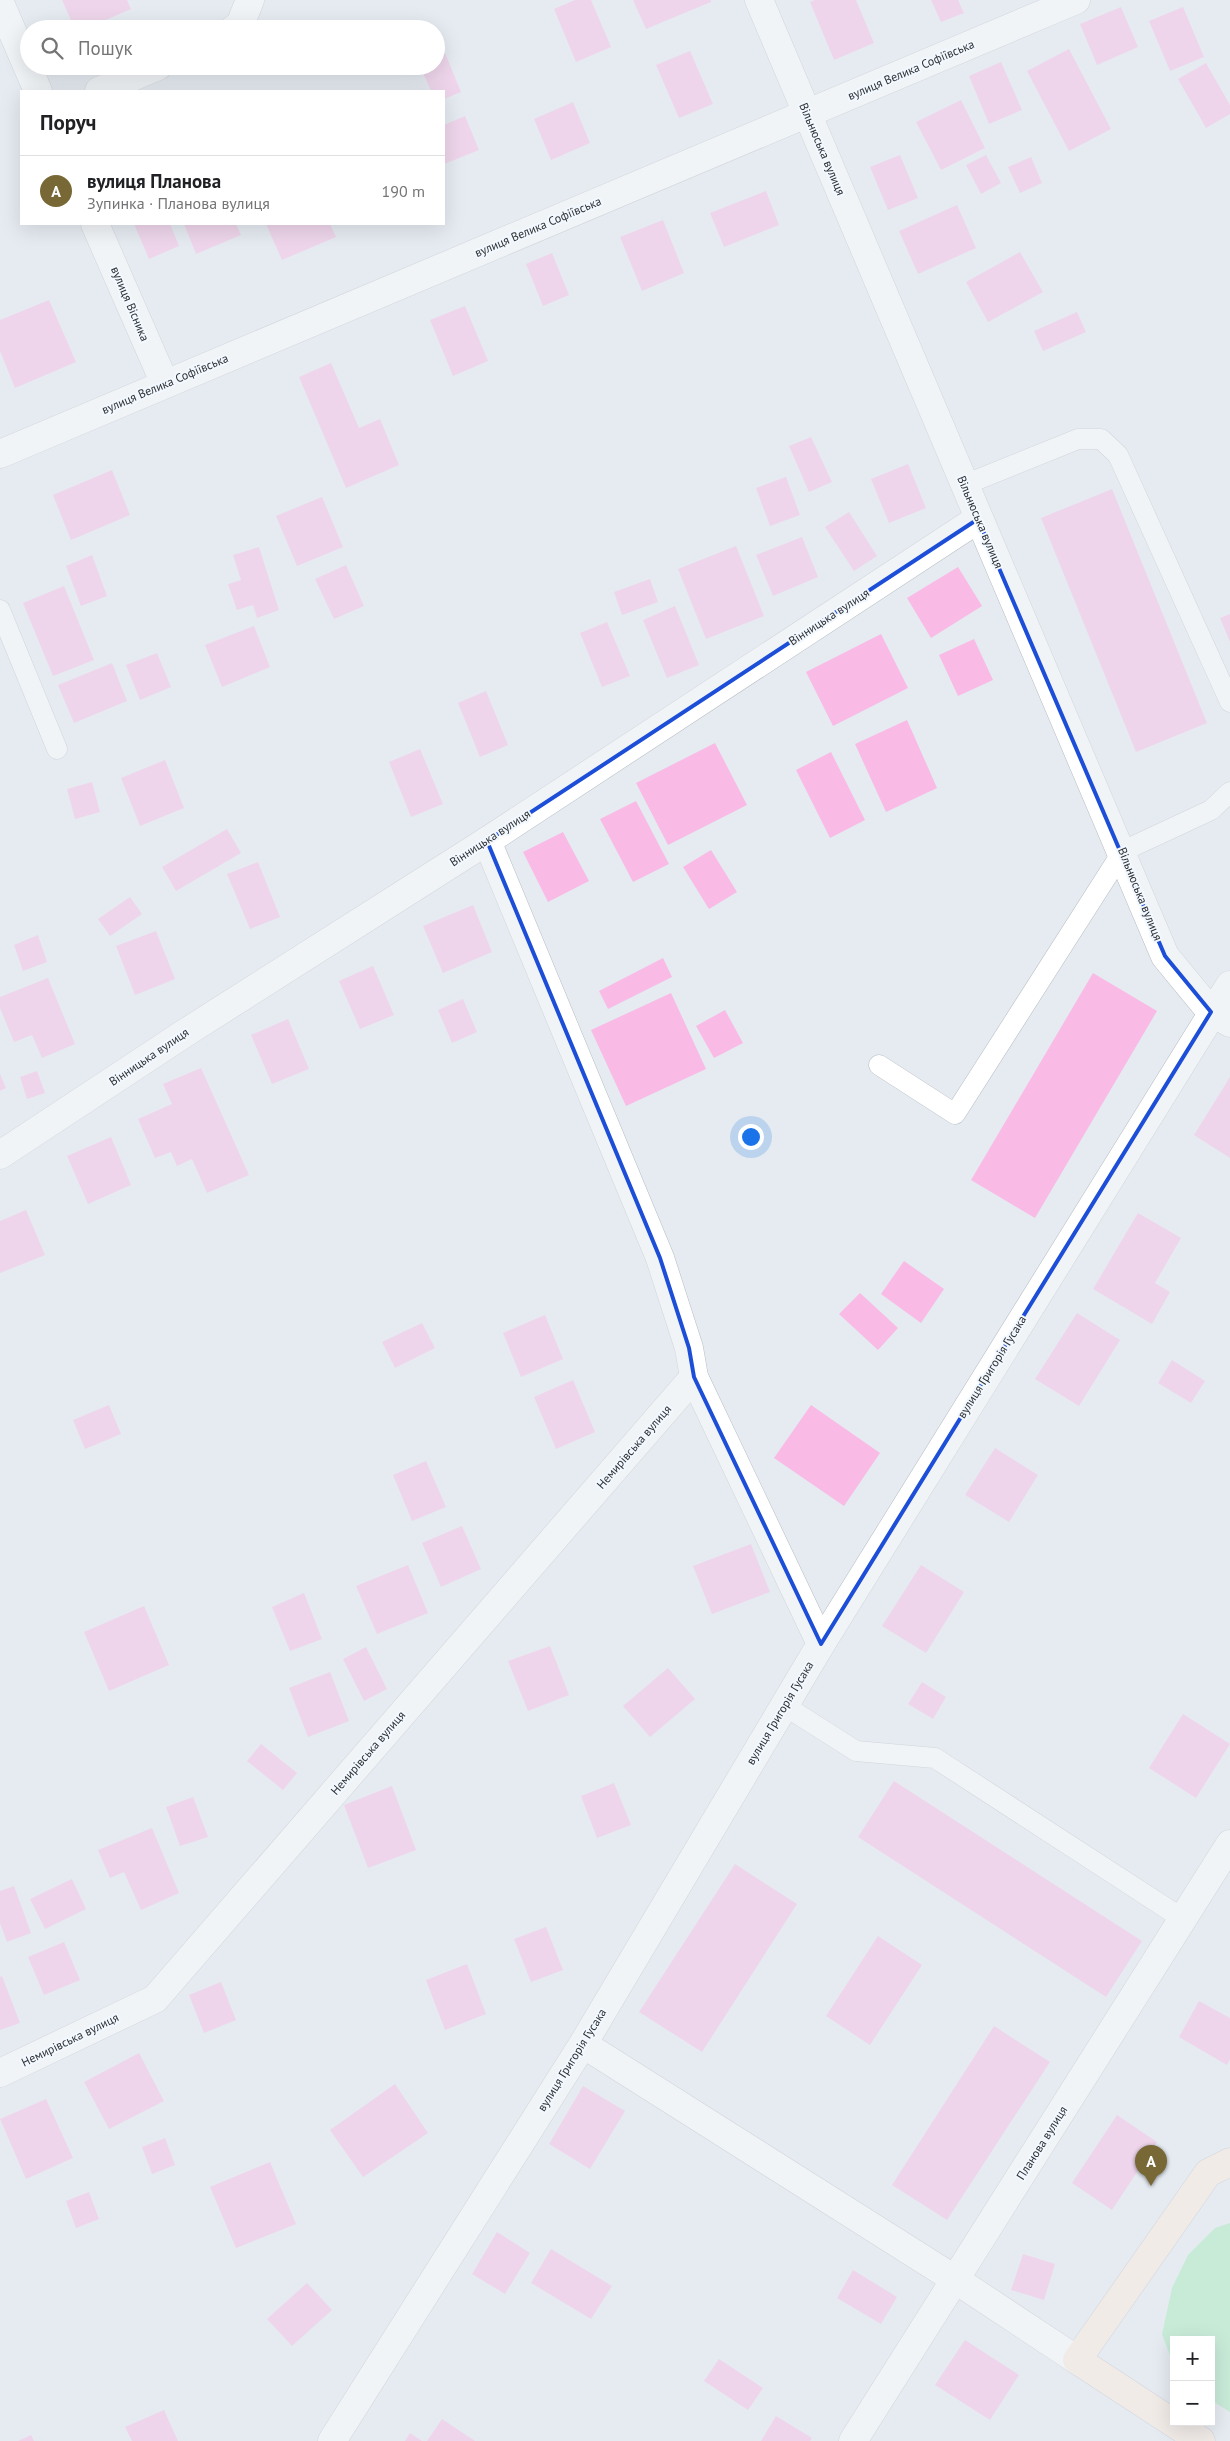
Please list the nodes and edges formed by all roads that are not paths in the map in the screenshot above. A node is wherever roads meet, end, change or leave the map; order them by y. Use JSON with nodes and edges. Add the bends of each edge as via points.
{"nodes":[{"id":1,"x":250,"y":0,"type":"edge"},
{"id":2,"x":759,"y":0,"type":"edge"},
{"id":3,"x":1076,"y":0,"type":"edge"},
{"id":4,"x":0,"y":3,"type":"edge"},
{"id":5,"x":242,"y":20,"type":"edge"},
{"id":6,"x":20,"y":49,"type":"edge"},
{"id":7,"x":31,"y":75,"type":"edge"},
{"id":8,"x":137,"y":75,"type":"edge"},
{"id":9,"x":38,"y":90,"type":"edge"},
{"id":10,"x":101,"y":90,"type":"edge"},
{"id":11,"x":808,"y":113,"type":"junction"},
{"id":12,"x":95,"y":225,"type":"edge"},
{"id":13,"x":165,"y":384,"type":"junction"},
{"id":14,"x":0,"y":454,"type":"edge"},
{"id":15,"x":964,"y":485,"type":"junction"},
{"id":16,"x":978,"y":519,"type":"junction"},
{"id":17,"x":0,"y":610,"type":"edge"},
{"id":18,"x":1230,"y":702,"type":"edge"},
{"id":19,"x":57,"y":749,"type":"dead end"},
{"id":20,"x":1230,"y":792,"type":"edge"},
{"id":21,"x":487,"y":840,"type":"junction"},
{"id":22,"x":1123,"y":852,"type":"junction"},
{"id":23,"x":1230,"y":985,"type":"edge"},
{"id":24,"x":1221,"y":1018,"type":"edge"},
{"id":25,"x":878,"y":1065,"type":"dead end"},
{"id":26,"x":0,"y":1155,"type":"edge"},
{"id":27,"x":694,"y":1377,"type":"junction"},
{"id":28,"x":821,"y":1644,"type":"junction"},
{"id":29,"x":785,"y":1706,"type":"junction"},
{"id":30,"x":1230,"y":1844,"type":"edge"},
{"id":31,"x":1183,"y":1919,"type":"junction"},
{"id":32,"x":583,"y":2044,"type":"junction"},
{"id":33,"x":0,"y":2073,"type":"edge"},
{"id":34,"x":1230,"y":2162,"type":"edge"},
{"id":35,"x":956,"y":2280,"type":"junction"},
{"id":36,"x":1077,"y":2360,"type":"junction"},
{"id":37,"x":330,"y":2439,"type":"edge"},
{"id":38,"x":853,"y":2441,"type":"edge"},
{"id":39,"x":1201,"y":2441,"type":"edge"}],
"edges":[{"from":1,"to":5,"type":"street"},
{"from":2,"to":11,"type":"street","name":"Вільнюська вулиця"},
{"from":3,"to":11,"type":"street","name":"вулиця Велика Софіївська"},
{"from":4,"to":6,"type":"street"},
{"from":7,"to":9,"type":"street"},
{"from":8,"to":10,"type":"street"},
{"from":11,"to":13,"type":"street","name":"вулиця Велика Софіївська"},
{"from":11,"to":15,"type":"street","name":"Вільнюська вулиця"},
{"from":12,"to":13,"type":"street","name":"вулиця Вісника"},
{"from":13,"to":14,"type":"street","name":"вулиця Велика Софіївська"},
{"from":15,"to":16,"type":"street","name":"Вільнюська вулиця"},
{"from":15,"to":18,"type":"lane","via":[[1078,439],[1101,439],[1118,454]]},
{"from":16,"to":21,"type":"street","name":"Вінницька вулиця"},
{"from":16,"to":22,"type":"street","name":"Вільнюська вулиця"},
{"from":17,"to":19,"type":"lane"},
{"from":20,"to":22,"type":"lane","via":[[1211,810]]},
{"from":21,"to":26,"type":"street","name":"Вінницька вулиця"},
{"from":21,"to":27,"type":"street","via":[[660,1258],[689,1348]]},
{"from":22,"to":24,"type":"street","name":"Вільнюська вулиця","via":[[1165,956]]},
{"from":22,"to":25,"type":"lane","via":[[955,1114]]},
{"from":23,"to":24,"type":"street","name":"вулиця Григорія Гусака"},
{"from":24,"to":28,"type":"street","name":"вулиця Григорія Гусака"},
{"from":27,"to":28,"type":"street"},
{"from":27,"to":33,"type":"street","name":"Немирівська вулиця","via":[[155,1999]]},
{"from":28,"to":29,"type":"street","name":"вулиця Григорія Гусака"},
{"from":29,"to":31,"type":"lane","via":[[856,1752],[935,1758]]},
{"from":29,"to":32,"type":"street","name":"вулиця Григорія Гусака"},
{"from":30,"to":31,"type":"street","name":"Планова вулиця"},
{"from":31,"to":35,"type":"street","name":"Планова вулиця"},
{"from":32,"to":35,"type":"street"},
{"from":32,"to":37,"type":"street","name":"вулиця Григорія Гусака"},
{"from":34,"to":36,"type":"street","via":[[1208,2173]]},
{"from":35,"to":36,"type":"street"},
{"from":35,"to":38,"type":"street","name":"Планова вулиця"},
{"from":36,"to":39,"type":"street"}]}
